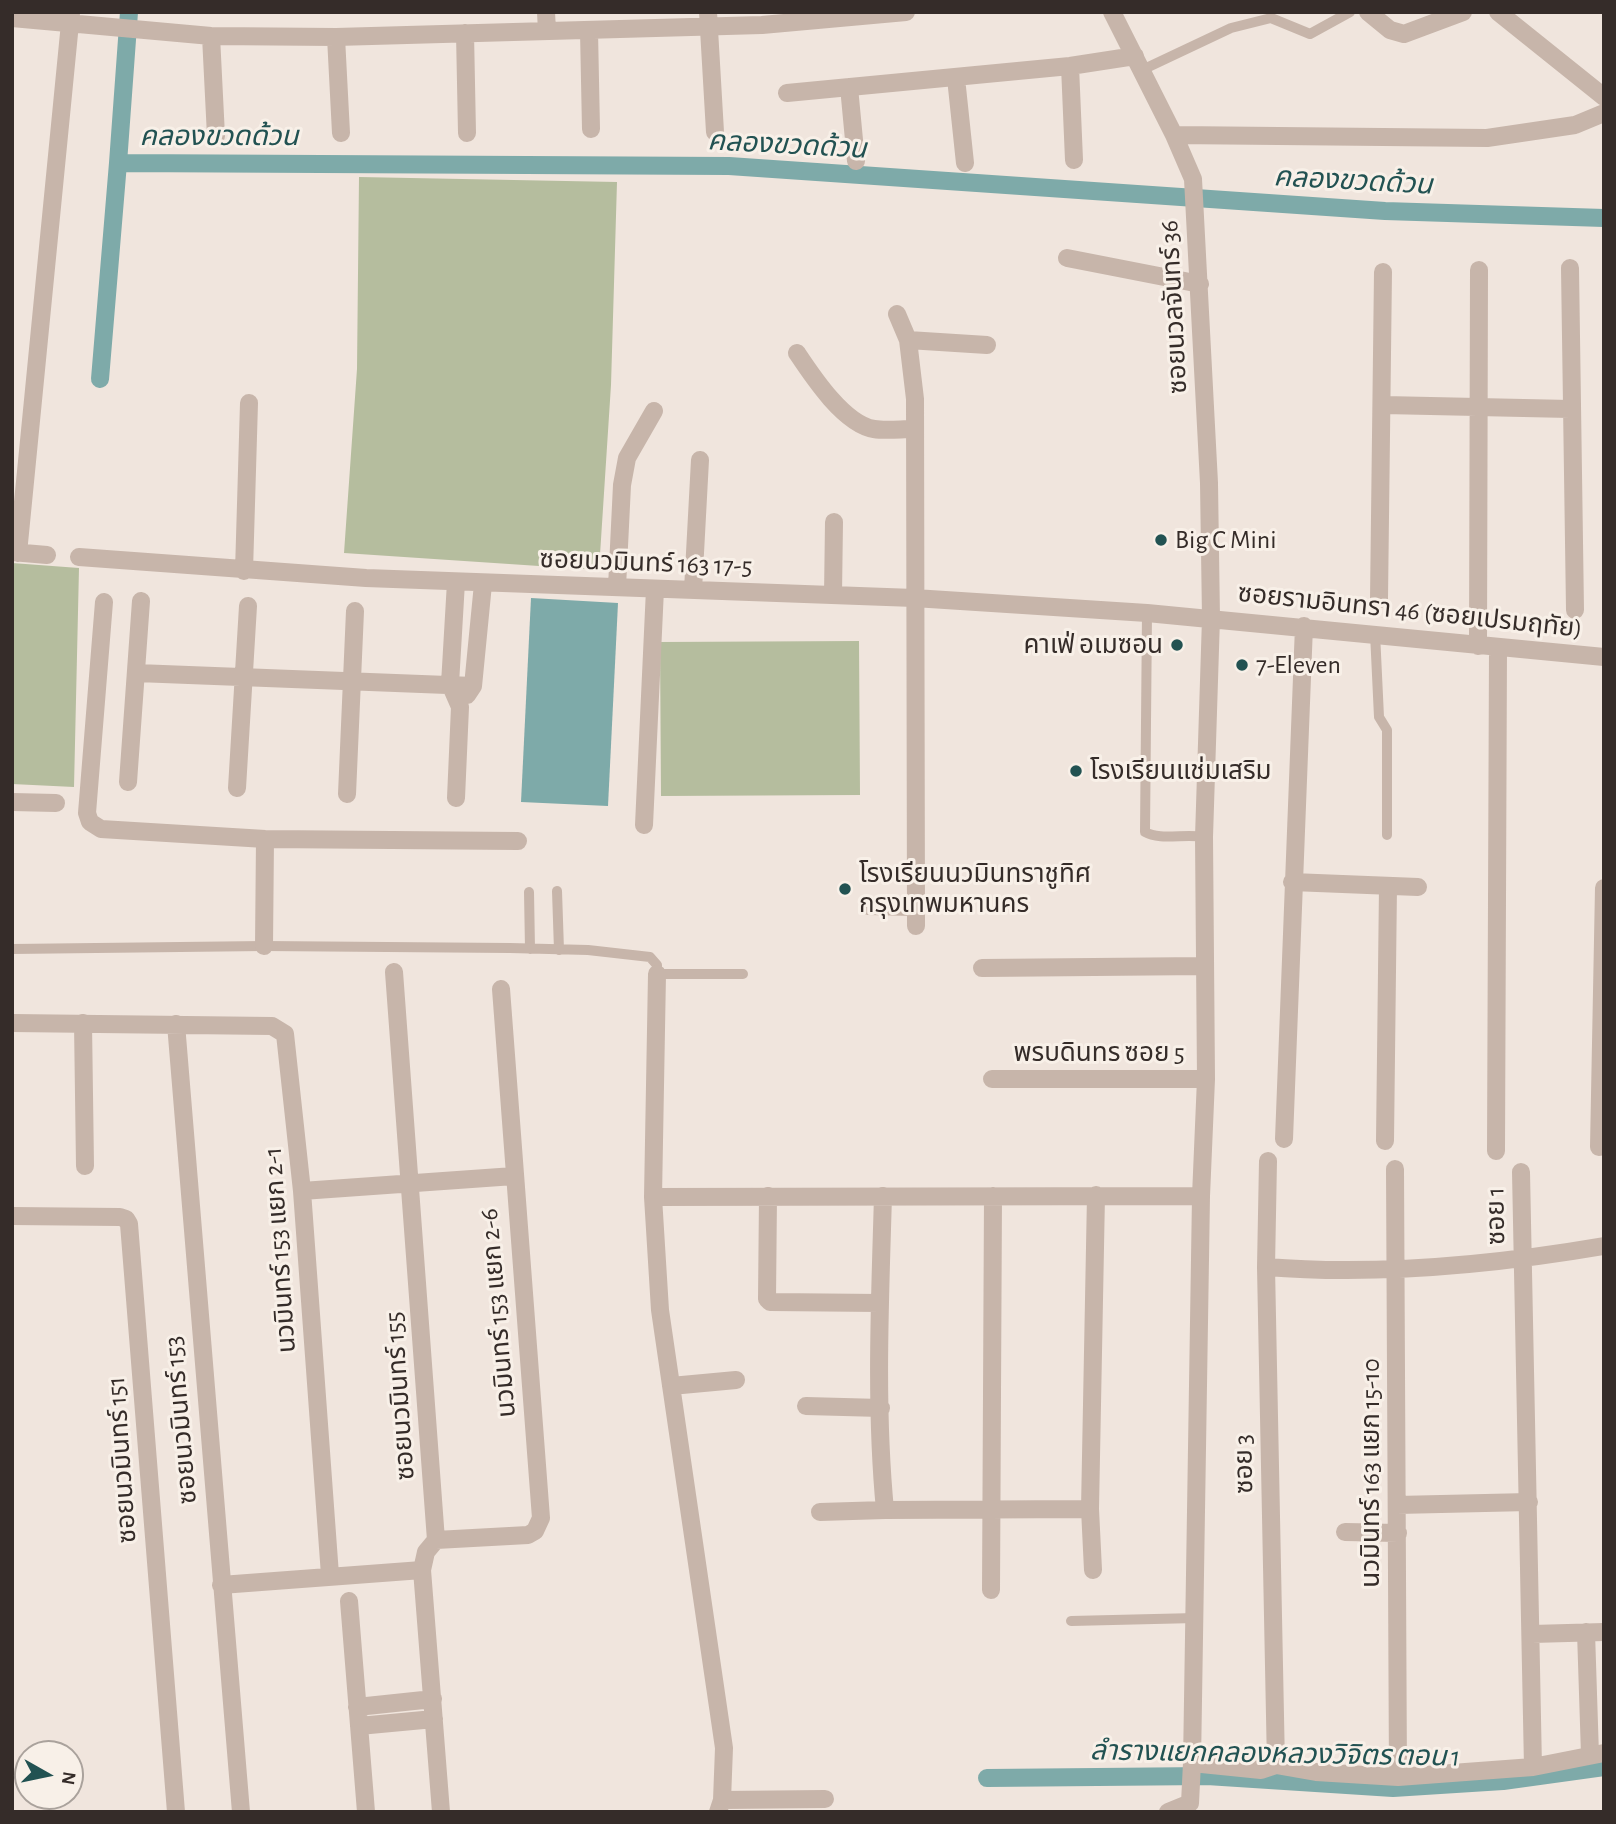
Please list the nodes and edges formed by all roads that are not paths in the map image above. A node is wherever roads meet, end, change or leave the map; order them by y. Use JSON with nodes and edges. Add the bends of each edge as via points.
{"nodes":[{"id":1,"x":546,"y":12,"type":"edge"},
{"id":2,"x":906,"y":12,"type":"edge"},
{"id":3,"x":1112,"y":12,"type":"edge"},
{"id":4,"x":1350,"y":12,"type":"edge"},
{"id":5,"x":1368,"y":12,"type":"edge"},
{"id":6,"x":1462,"y":12,"type":"edge"},
{"id":7,"x":1498,"y":12,"type":"edge"},
{"id":8,"x":896,"y":13,"type":"edge"},
{"id":9,"x":801,"y":17,"type":"edge"},
{"id":10,"x":12,"y":18,"type":"edge"},
{"id":11,"x":71,"y":18,"type":"edge"},
{"id":12,"x":710,"y":19,"type":"edge"},
{"id":13,"x":547,"y":31,"type":"junction"},
{"id":14,"x":589,"y":31,"type":"junction"},
{"id":15,"x":465,"y":33,"type":"junction"},
{"id":16,"x":211,"y":36,"type":"junction"},
{"id":17,"x":336,"y":37,"type":"junction"},
{"id":18,"x":1139,"y":63,"type":"junction"},
{"id":19,"x":1070,"y":66,"type":"junction"},
{"id":20,"x":956,"y":78,"type":"junction"},
{"id":21,"x":849,"y":87,"type":"junction"},
{"id":22,"x":787,"y":93,"type":"dead end"},
{"id":23,"x":1604,"y":97,"type":"edge"},
{"id":24,"x":1604,"y":113,"type":"edge"},
{"id":25,"x":591,"y":129,"type":"dead end"},
{"id":26,"x":715,"y":132,"type":"dead end"},
{"id":27,"x":341,"y":133,"type":"dead end"},
{"id":28,"x":467,"y":133,"type":"dead end"},
{"id":29,"x":1174,"y":135,"type":"junction"},
{"id":30,"x":216,"y":136,"type":"dead end"},
{"id":31,"x":1074,"y":160,"type":"dead end"},
{"id":32,"x":856,"y":161,"type":"dead end"},
{"id":33,"x":965,"y":163,"type":"dead end"},
{"id":34,"x":1067,"y":258,"type":"dead end"},
{"id":35,"x":1570,"y":268,"type":"dead end"},
{"id":36,"x":1479,"y":270,"type":"dead end"},
{"id":37,"x":1382,"y":272,"type":"dead end"},
{"id":38,"x":1200,"y":284,"type":"junction"},
{"id":39,"x":897,"y":314,"type":"dead end"},
{"id":40,"x":908,"y":340,"type":"junction"},
{"id":41,"x":987,"y":345,"type":"dead end"},
{"id":42,"x":797,"y":353,"type":"dead end"},
{"id":43,"x":249,"y":403,"type":"dead end"},
{"id":44,"x":1384,"y":405,"type":"junction"},
{"id":45,"x":1476,"y":406,"type":"junction"},
{"id":46,"x":1570,"y":409,"type":"junction"},
{"id":47,"x":654,"y":411,"type":"dead end"},
{"id":48,"x":913,"y":429,"type":"junction"},
{"id":49,"x":700,"y":460,"type":"dead end"},
{"id":50,"x":834,"y":522,"type":"dead end"},
{"id":51,"x":15,"y":553,"type":"edge"},
{"id":52,"x":47,"y":555,"type":"dead end"},
{"id":53,"x":79,"y":557,"type":"dead end"},
{"id":54,"x":244,"y":571,"type":"junction"},
{"id":55,"x":456,"y":582,"type":"junction"},
{"id":56,"x":483,"y":584,"type":"junction"},
{"id":57,"x":617,"y":587,"type":"junction"},
{"id":58,"x":655,"y":589,"type":"junction"},
{"id":59,"x":693,"y":590,"type":"junction"},
{"id":60,"x":833,"y":595,"type":"junction"},
{"id":61,"x":914,"y":598,"type":"junction"},
{"id":62,"x":1379,"y":599,"type":"dead end"},
{"id":63,"x":141,"y":601,"type":"dead end"},
{"id":64,"x":104,"y":602,"type":"dead end"},
{"id":65,"x":248,"y":606,"type":"dead end"},
{"id":66,"x":1575,"y":610,"type":"dead end"},
{"id":67,"x":355,"y":611,"type":"dead end"},
{"id":68,"x":1147,"y":613,"type":"junction"},
{"id":69,"x":1211,"y":618,"type":"junction"},
{"id":70,"x":1304,"y":626,"type":"junction"},
{"id":71,"x":1375,"y":633,"type":"junction"},
{"id":72,"x":1478,"y":646,"type":"junction"},
{"id":73,"x":1498,"y":649,"type":"junction"},
{"id":74,"x":1604,"y":657,"type":"edge"},
{"id":75,"x":137,"y":673,"type":"junction"},
{"id":76,"x":242,"y":677,"type":"junction"},
{"id":77,"x":353,"y":680,"type":"junction"},
{"id":78,"x":450,"y":684,"type":"junction"},
{"id":79,"x":473,"y":686,"type":"junction"},
{"id":80,"x":460,"y":707,"type":"junction"},
{"id":81,"x":128,"y":782,"type":"dead end"},
{"id":82,"x":237,"y":788,"type":"dead end"},
{"id":83,"x":347,"y":794,"type":"dead end"},
{"id":84,"x":456,"y":798,"type":"dead end"},
{"id":85,"x":12,"y":802,"type":"edge"},
{"id":86,"x":56,"y":803,"type":"dead end"},
{"id":87,"x":645,"y":825,"type":"dead end"},
{"id":88,"x":1387,"y":835,"type":"dead end"},
{"id":89,"x":1204,"y":837,"type":"junction"},
{"id":90,"x":265,"y":839,"type":"junction"},
{"id":91,"x":518,"y":841,"type":"dead end"},
{"id":92,"x":1292,"y":882,"type":"junction"},
{"id":93,"x":1388,"y":886,"type":"junction"},
{"id":94,"x":1418,"y":887,"type":"dead end"},
{"id":95,"x":1604,"y":888,"type":"edge"},
{"id":96,"x":557,"y":891,"type":"dead end"},
{"id":97,"x":529,"y":892,"type":"dead end"},
{"id":98,"x":868,"y":906,"type":"dead end"},
{"id":99,"x":914,"y":907,"type":"junction"},
{"id":100,"x":916,"y":926,"type":"dead end"},
{"id":101,"x":264,"y":946,"type":"junction"},
{"id":102,"x":12,"y":949,"type":"edge"},
{"id":103,"x":530,"y":949,"type":"junction"},
{"id":104,"x":559,"y":950,"type":"junction"},
{"id":105,"x":1205,"y":966,"type":"junction"},
{"id":106,"x":982,"y":968,"type":"dead end"},
{"id":107,"x":394,"y":972,"type":"dead end"},
{"id":108,"x":657,"y":974,"type":"junction"},
{"id":109,"x":743,"y":974,"type":"dead end"},
{"id":110,"x":501,"y":989,"type":"dead end"},
{"id":111,"x":12,"y":1023,"type":"edge"},
{"id":112,"x":83,"y":1023,"type":"junction"},
{"id":113,"x":176,"y":1024,"type":"junction"},
{"id":114,"x":992,"y":1079,"type":"dead end"},
{"id":115,"x":1206,"y":1079,"type":"junction"},
{"id":116,"x":1284,"y":1139,"type":"dead end"},
{"id":117,"x":1385,"y":1141,"type":"dead end"},
{"id":118,"x":1599,"y":1147,"type":"dead end"},
{"id":119,"x":1496,"y":1152,"type":"dead end"},
{"id":120,"x":1268,"y":1161,"type":"dead end"},
{"id":121,"x":85,"y":1166,"type":"dead end"},
{"id":122,"x":1395,"y":1169,"type":"dead end"},
{"id":123,"x":1521,"y":1172,"type":"dead end"},
{"id":124,"x":514,"y":1176,"type":"junction"},
{"id":125,"x":411,"y":1185,"type":"junction"},
{"id":126,"x":302,"y":1191,"type":"junction"},
{"id":127,"x":1096,"y":1195,"type":"junction"},
{"id":128,"x":768,"y":1196,"type":"junction"},
{"id":129,"x":883,"y":1196,"type":"junction"},
{"id":130,"x":993,"y":1196,"type":"junction"},
{"id":131,"x":1201,"y":1196,"type":"junction"},
{"id":132,"x":653,"y":1197,"type":"junction"},
{"id":133,"x":12,"y":1216,"type":"edge"},
{"id":134,"x":1604,"y":1246,"type":"edge"},
{"id":135,"x":1523,"y":1259,"type":"junction"},
{"id":136,"x":1266,"y":1267,"type":"junction"},
{"id":137,"x":1396,"y":1269,"type":"junction"},
{"id":138,"x":880,"y":1303,"type":"junction"},
{"id":139,"x":736,"y":1380,"type":"dead end"},
{"id":140,"x":671,"y":1386,"type":"junction"},
{"id":141,"x":806,"y":1406,"type":"dead end"},
{"id":142,"x":881,"y":1408,"type":"junction"},
{"id":143,"x":1529,"y":1502,"type":"junction"},
{"id":144,"x":1397,"y":1505,"type":"junction"},
{"id":145,"x":990,"y":1507,"type":"junction"},
{"id":146,"x":1090,"y":1509,"type":"junction"},
{"id":147,"x":885,"y":1510,"type":"junction"},
{"id":148,"x":820,"y":1512,"type":"dead end"},
{"id":149,"x":1345,"y":1532,"type":"dead end"},
{"id":150,"x":1398,"y":1533,"type":"junction"},
{"id":151,"x":436,"y":1540,"type":"junction"},
{"id":152,"x":422,"y":1570,"type":"junction"},
{"id":153,"x":1093,"y":1570,"type":"dead end"},
{"id":154,"x":330,"y":1575,"type":"junction"},
{"id":155,"x":221,"y":1584,"type":"junction"},
{"id":156,"x":991,"y":1590,"type":"dead end"},
{"id":157,"x":348,"y":1601,"type":"dead end"},
{"id":158,"x":1196,"y":1618,"type":"junction"},
{"id":159,"x":1072,"y":1621,"type":"dead end"},
{"id":160,"x":1595,"y":1632,"type":"edge"},
{"id":161,"x":1532,"y":1634,"type":"junction"},
{"id":162,"x":433,"y":1699,"type":"junction"},
{"id":163,"x":357,"y":1707,"type":"junction"},
{"id":164,"x":434,"y":1719,"type":"junction"},
{"id":165,"x":359,"y":1726,"type":"junction"},
{"id":166,"x":1597,"y":1754,"type":"edge"},
{"id":167,"x":1192,"y":1765,"type":"junction"},
{"id":168,"x":1276,"y":1765,"type":"junction"},
{"id":169,"x":1533,"y":1767,"type":"junction"},
{"id":170,"x":1398,"y":1777,"type":"junction"},
{"id":171,"x":825,"y":1799,"type":"dead end"},
{"id":172,"x":720,"y":1806,"type":"edge"},
{"id":173,"x":176,"y":1812,"type":"edge"},
{"id":174,"x":241,"y":1812,"type":"edge"},
{"id":175,"x":366,"y":1812,"type":"edge"},
{"id":176,"x":441,"y":1812,"type":"edge"},
{"id":177,"x":1168,"y":1812,"type":"edge"}],
"edges":[{"from":1,"to":13,"type":"street"},
{"from":2,"to":8,"type":"street"},
{"from":3,"to":18,"type":"street","name":"ซอยนวลจันทร์ 36"},
{"from":4,"to":18,"type":"lane","via":[[1310,34],[1271,18]]},
{"from":5,"to":6,"type":"street","via":[[1390,30],[1404,34]]},
{"from":7,"to":23,"type":"street"},
{"from":8,"to":9,"type":"street"},
{"from":9,"to":12,"type":"street","via":[[762,25]]},
{"from":10,"to":11,"type":"street"},
{"from":11,"to":16,"type":"street"},
{"from":11,"to":51,"type":"street"},
{"from":12,"to":14,"type":"street"},
{"from":12,"to":26,"type":"street"},
{"from":13,"to":14,"type":"street"},
{"from":13,"to":15,"type":"street"},
{"from":14,"to":25,"type":"street"},
{"from":15,"to":17,"type":"street"},
{"from":15,"to":28,"type":"street"},
{"from":16,"to":17,"type":"street"},
{"from":16,"to":30,"type":"street"},
{"from":17,"to":27,"type":"street"},
{"from":18,"to":19,"type":"street"},
{"from":18,"to":29,"type":"street","name":"ซอยนวลจันทร์ 36"},
{"from":19,"to":20,"type":"street"},
{"from":19,"to":31,"type":"street"},
{"from":20,"to":21,"type":"street"},
{"from":20,"to":33,"type":"street"},
{"from":21,"to":22,"type":"street"},
{"from":21,"to":32,"type":"street"},
{"from":24,"to":29,"type":"street","via":[[1575,125],[1487,138]]},
{"from":29,"to":38,"type":"street","name":"ซอยนวลจันทร์ 36","via":[[1193,179]]},
{"from":34,"to":38,"type":"street"},
{"from":35,"to":46,"type":"street"},
{"from":36,"to":45,"type":"street"},
{"from":37,"to":44,"type":"street"},
{"from":38,"to":69,"type":"street","name":"ซอยนวลจันทร์ 36"},
{"from":39,"to":40,"type":"street"},
{"from":40,"to":41,"type":"street"},
{"from":40,"to":48,"type":"street","via":[[915,399]]},
{"from":42,"to":48,"type":"street","via":[[828,395],[859,424],[874,429]]},
{"from":43,"to":54,"type":"street"},
{"from":44,"to":45,"type":"street"},
{"from":44,"to":62,"type":"street"},
{"from":45,"to":46,"type":"street"},
{"from":45,"to":72,"type":"street"},
{"from":46,"to":66,"type":"street"},
{"from":47,"to":57,"type":"street","via":[[627,458]]},
{"from":48,"to":61,"type":"street"},
{"from":49,"to":59,"type":"street"},
{"from":50,"to":60,"type":"street"},
{"from":51,"to":52,"type":"street"},
{"from":53,"to":54,"type":"street","name":"ซอยนวมินทร์ 163 17-5"},
{"from":54,"to":55,"type":"street","name":"ซอยนวมินทร์ 163 17-5"},
{"from":55,"to":56,"type":"street","name":"ซอยนวมินทร์ 163 17-5"},
{"from":55,"to":78,"type":"street"},
{"from":56,"to":57,"type":"street","name":"ซอยนวมินทร์ 163 17-5"},
{"from":56,"to":79,"type":"street"},
{"from":57,"to":58,"type":"street","name":"ซอยนวมินทร์ 163 17-5"},
{"from":58,"to":59,"type":"street","name":"ซอยนวมินทร์ 163 17-5"},
{"from":58,"to":87,"type":"street"},
{"from":59,"to":60,"type":"street","name":"ซอยนวมินทร์ 163 17-5"},
{"from":60,"to":61,"type":"street","name":"ซอยนวมินทร์ 163 17-5"},
{"from":61,"to":68,"type":"street","name":"ซอยนวมินทร์ 163 17-5"},
{"from":61,"to":99,"type":"street"},
{"from":63,"to":75,"type":"street"},
{"from":64,"to":90,"type":"street","via":[[90,822],[113,831]]},
{"from":65,"to":76,"type":"street"},
{"from":67,"to":77,"type":"street"},
{"from":68,"to":69,"type":"street","name":"ซอยนวมินทร์ 163 17-5"},
{"from":68,"to":89,"type":"lane","via":[[1145,832]]},
{"from":69,"to":70,"type":"street","name":"ซอยรามอินทรา 46 (ซอยเปรมฤทัย)"},
{"from":69,"to":89,"type":"street","name":"ซอยนวลจันทร์ 36"},
{"from":70,"to":71,"type":"street","name":"ซอยรามอินทรา 46 (ซอยเปรมฤทัย)"},
{"from":70,"to":92,"type":"street"},
{"from":71,"to":72,"type":"street","name":"ซอยรามอินทรา 46 (ซอยเปรมฤทัย)"},
{"from":71,"to":88,"type":"lane","via":[[1379,717],[1387,730]]},
{"from":72,"to":73,"type":"street","name":"ซอยรามอินทรา 46 (ซอยเปรมฤทัย)"},
{"from":73,"to":74,"type":"street","name":"ซอยรามอินทรา 46 (ซอยเปรมฤทัย)"},
{"from":73,"to":119,"type":"street"},
{"from":75,"to":76,"type":"street"},
{"from":75,"to":81,"type":"street"},
{"from":76,"to":77,"type":"street"},
{"from":76,"to":82,"type":"street"},
{"from":77,"to":78,"type":"street"},
{"from":77,"to":83,"type":"street"},
{"from":78,"to":79,"type":"street"},
{"from":78,"to":80,"type":"street"},
{"from":79,"to":80,"type":"street"},
{"from":80,"to":84,"type":"street"},
{"from":85,"to":86,"type":"street"},
{"from":89,"to":105,"type":"street","name":"ซอยนวลจันทร์ 36"},
{"from":90,"to":91,"type":"street"},
{"from":90,"to":101,"type":"street"},
{"from":92,"to":93,"type":"street"},
{"from":92,"to":116,"type":"street"},
{"from":93,"to":94,"type":"street"},
{"from":93,"to":117,"type":"street"},
{"from":95,"to":118,"type":"street"},
{"from":96,"to":104,"type":"lane"},
{"from":97,"to":103,"type":"lane"},
{"from":98,"to":99,"type":"street"},
{"from":99,"to":100,"type":"street"},
{"from":101,"to":102,"type":"lane"},
{"from":101,"to":103,"type":"lane"},
{"from":103,"to":104,"type":"lane"},
{"from":104,"to":108,"type":"lane","via":[[642,955],[654,960]]},
{"from":105,"to":106,"type":"street"},
{"from":105,"to":115,"type":"street","name":"ซอยนวลจันทร์ 36"},
{"from":107,"to":125,"type":"street","name":"ซอยนวมินทร์ 155"},
{"from":108,"to":109,"type":"lane"},
{"from":108,"to":132,"type":"street"},
{"from":110,"to":124,"type":"street","name":"นวมินทร์ 153 แยก 2-6"},
{"from":111,"to":112,"type":"street"},
{"from":112,"to":113,"type":"street"},
{"from":112,"to":121,"type":"street"},
{"from":113,"to":126,"type":"street","name":"นวมินทร์ 153 แยก 2-1","via":[[272,1026],[285,1034]]},
{"from":113,"to":155,"type":"street","name":"ซอยนวมินทร์ 153"},
{"from":114,"to":115,"type":"street","name":"พรบดินทร ซอย 5"},
{"from":115,"to":131,"type":"street","name":"ซอยนวลจันทร์ 36"},
{"from":120,"to":136,"type":"street","name":"ซอย 3"},
{"from":122,"to":137,"type":"street","name":"นวมินทร์ 163 แยก 15-10"},
{"from":123,"to":135,"type":"street","name":"ซอย 1"},
{"from":124,"to":125,"type":"street"},
{"from":124,"to":151,"type":"street","name":"นวมินทร์ 153 แยก 2-6","via":[[541,1518],[536,1531],[528,1535]]},
{"from":125,"to":126,"type":"street"},
{"from":125,"to":151,"type":"street","name":"ซอยนวมินทร์ 155"},
{"from":126,"to":154,"type":"street","name":"นวมินทร์ 153 แยก 2-1"},
{"from":127,"to":130,"type":"street"},
{"from":127,"to":131,"type":"street"},
{"from":127,"to":146,"type":"street"},
{"from":128,"to":129,"type":"street"},
{"from":128,"to":132,"type":"street"},
{"from":128,"to":138,"type":"street","via":[[769,1302]]},
{"from":129,"to":130,"type":"street"},
{"from":129,"to":138,"type":"street"},
{"from":130,"to":145,"type":"street"},
{"from":131,"to":158,"type":"street","name":"ซอยนวลจันทร์ 36"},
{"from":132,"to":140,"type":"street","via":[[660,1310]]},
{"from":133,"to":173,"type":"street","name":"ซอยนวมินทร์ 151","via":[[120,1217],[128,1224]]},
{"from":134,"to":135,"type":"street"},
{"from":135,"to":137,"type":"street"},
{"from":135,"to":143,"type":"street","name":"ซอย 1"},
{"from":136,"to":137,"type":"street"},
{"from":136,"to":168,"type":"street","name":"ซอย 3"},
{"from":137,"to":144,"type":"street","name":"นวมินทร์ 163 แยก 15-10"},
{"from":138,"to":142,"type":"street"},
{"from":139,"to":140,"type":"street"},
{"from":140,"to":172,"type":"street","via":[[724,1748]]},
{"from":141,"to":142,"type":"street"},
{"from":142,"to":147,"type":"street"},
{"from":143,"to":144,"type":"street"},
{"from":143,"to":161,"type":"street","name":"ซอย 1"},
{"from":144,"to":150,"type":"street","name":"นวมินทร์ 163 แยก 15-10"},
{"from":145,"to":146,"type":"street"},
{"from":145,"to":147,"type":"street"},
{"from":145,"to":156,"type":"street"},
{"from":146,"to":153,"type":"street"},
{"from":147,"to":148,"type":"street"},
{"from":149,"to":150,"type":"street"},
{"from":150,"to":170,"type":"street","name":"นวมินทร์ 163 แยก 15-10"},
{"from":151,"to":152,"type":"street","name":"ซอยนวมินทร์ 155","via":[[426,1552]]},
{"from":152,"to":154,"type":"street"},
{"from":152,"to":162,"type":"street","name":"ซอยนวมินทร์ 155"},
{"from":154,"to":155,"type":"street"},
{"from":155,"to":174,"type":"street","name":"ซอยนวมินทร์ 153"},
{"from":157,"to":163,"type":"street"},
{"from":158,"to":159,"type":"lane"},
{"from":158,"to":167,"type":"street","name":"ซอยนวลจันทร์ 36"},
{"from":160,"to":161,"type":"street"},
{"from":160,"to":166,"type":"street"},
{"from":161,"to":169,"type":"street","name":"ซอย 1"},
{"from":162,"to":163,"type":"street"},
{"from":162,"to":164,"type":"street","name":"ซอยนวมินทร์ 155"},
{"from":163,"to":165,"type":"street"},
{"from":164,"to":165,"type":"street"},
{"from":164,"to":176,"type":"street","name":"ซอยนวมินทร์ 155"},
{"from":165,"to":175,"type":"street"},
{"from":166,"to":169,"type":"street"},
{"from":167,"to":168,"type":"street","via":[[1261,1770]]},
{"from":167,"to":177,"type":"street","name":"ซอยนวลจันทร์ 36","via":[[1190,1803]]},
{"from":168,"to":170,"type":"street"},
{"from":169,"to":170,"type":"street"},
{"from":171,"to":172,"type":"street"}]}
